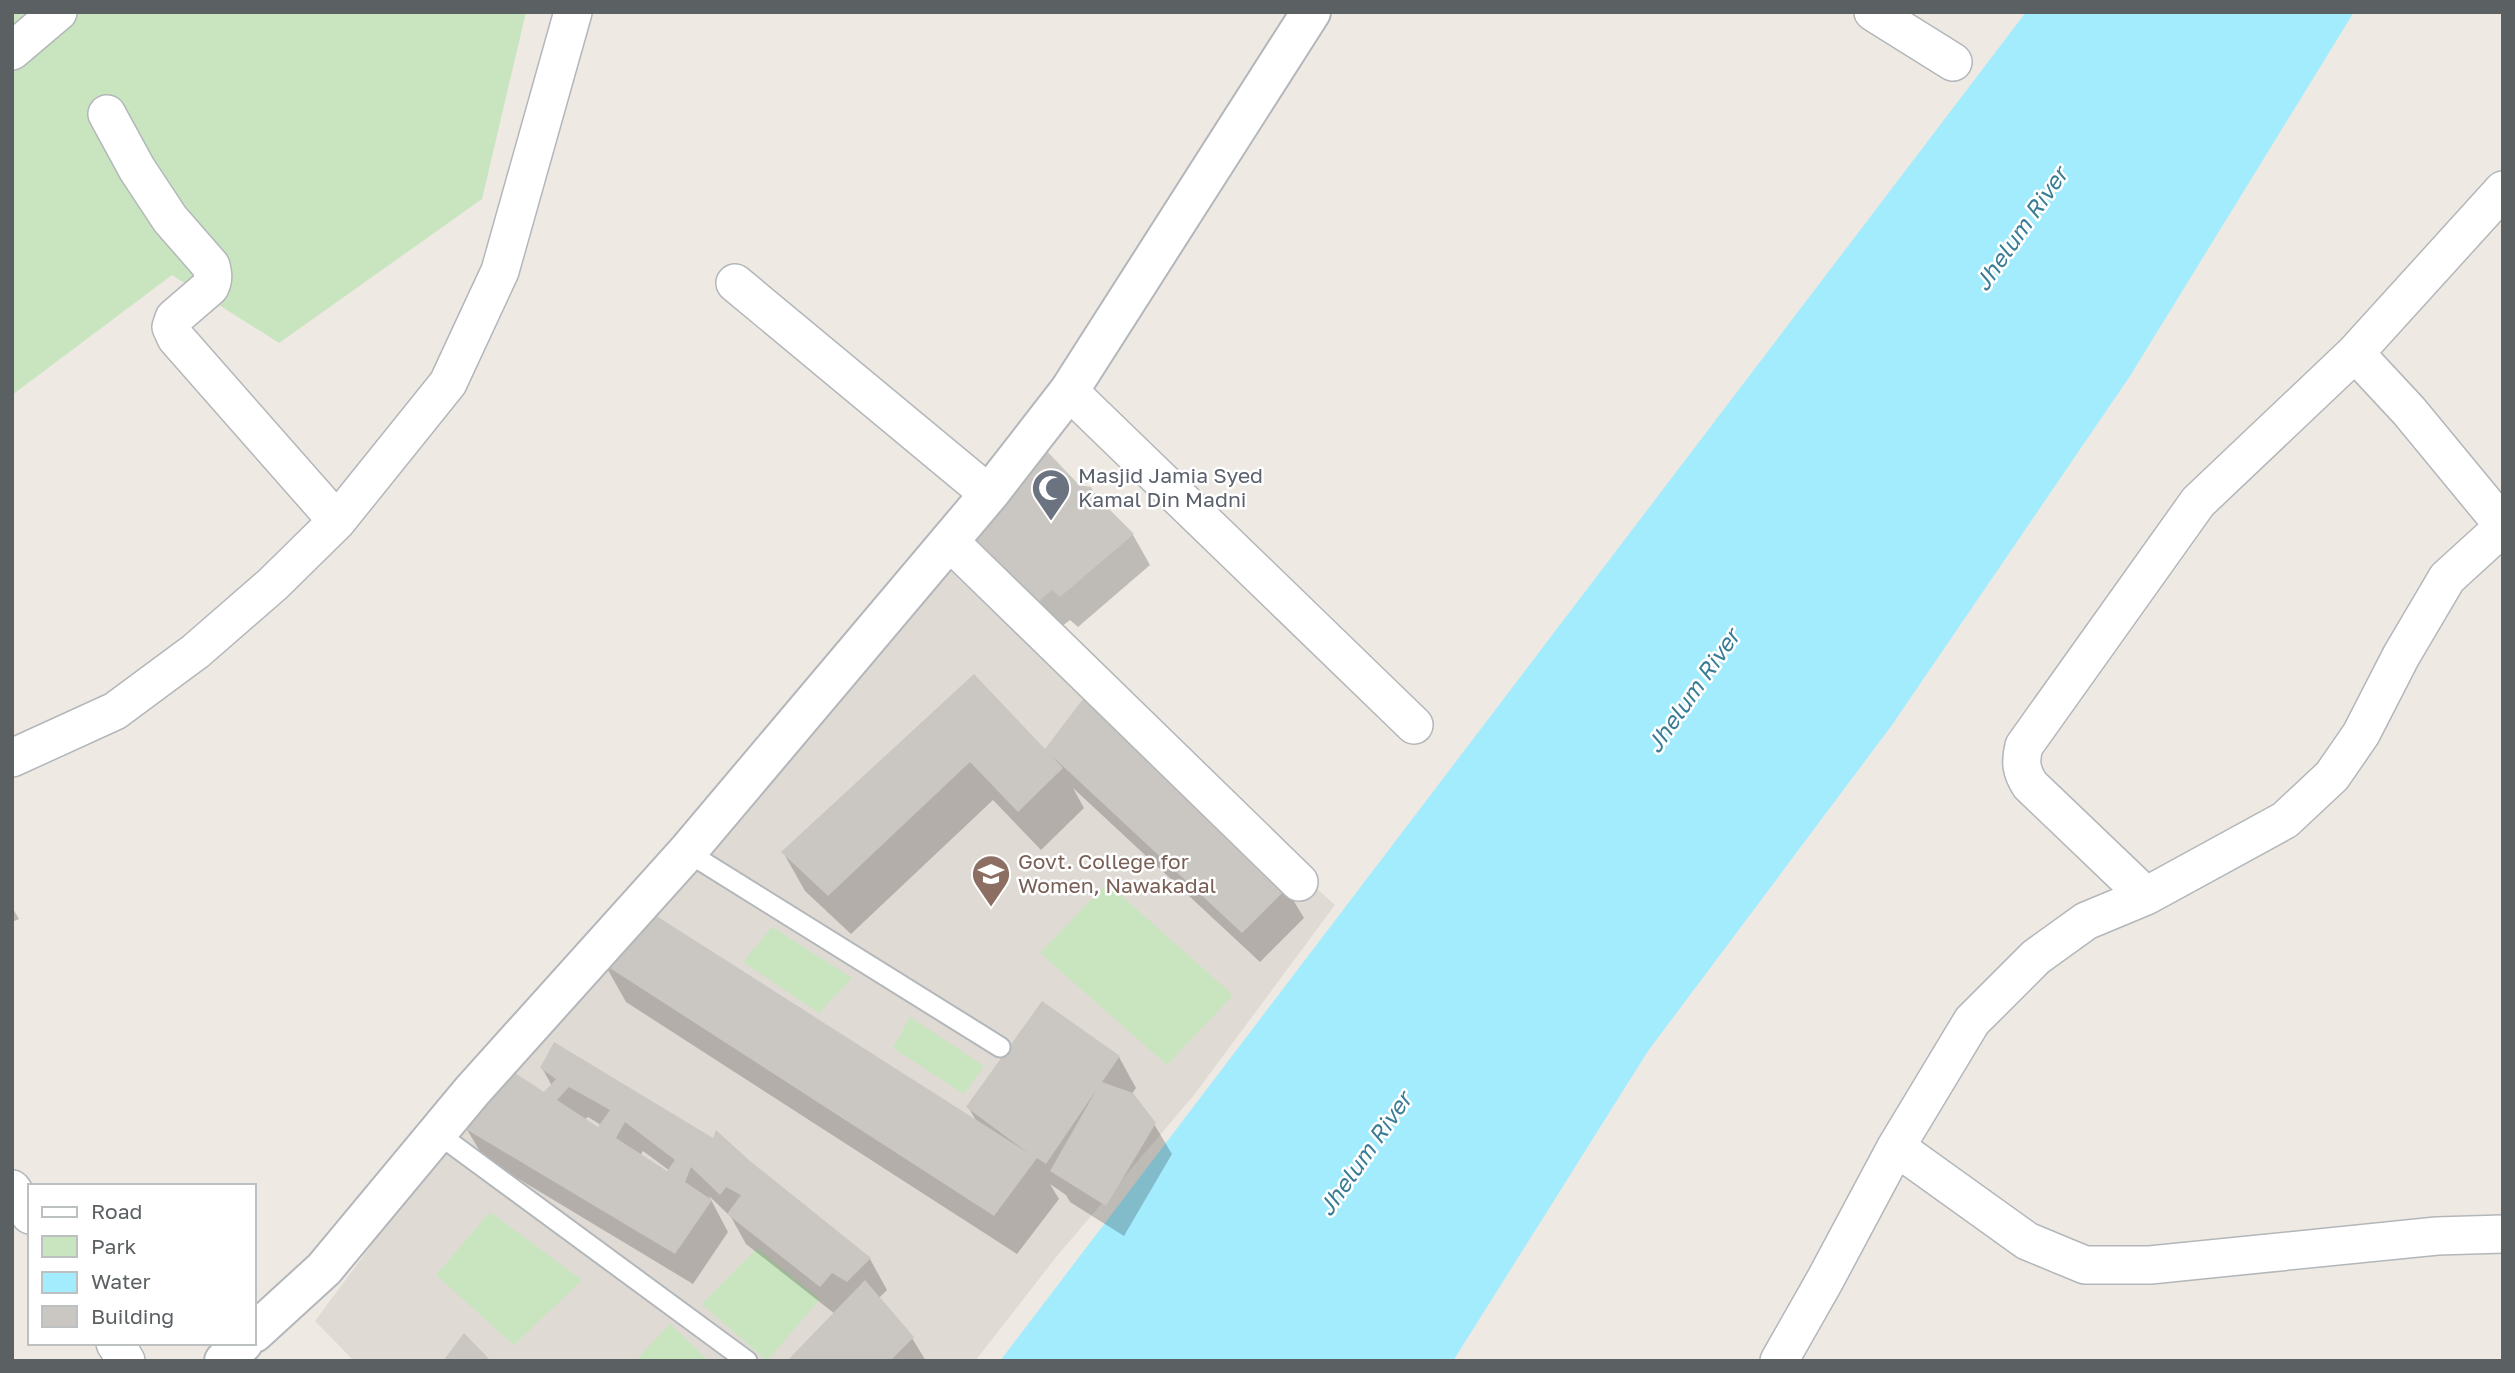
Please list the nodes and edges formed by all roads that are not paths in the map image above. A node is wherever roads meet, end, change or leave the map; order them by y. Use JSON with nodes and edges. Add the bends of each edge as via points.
{"nodes":[{"id":1,"x":58,"y":12,"type":"edge"},
{"id":2,"x":573,"y":12,"type":"edge"},
{"id":3,"x":1311,"y":12,"type":"edge"},
{"id":4,"x":1873,"y":12,"type":"edge"},
{"id":5,"x":12,"y":51,"type":"edge"},
{"id":6,"x":1953,"y":62,"type":"dead end"},
{"id":7,"x":107,"y":114,"type":"dead end"},
{"id":8,"x":2503,"y":190,"type":"edge"},
{"id":9,"x":736,"y":283,"type":"dead end"},
{"id":10,"x":2355,"y":353,"type":"junction"},
{"id":11,"x":1069,"y":391,"type":"junction"},
{"id":12,"x":989,"y":494,"type":"junction"},
{"id":13,"x":337,"y":520,"type":"junction"},
{"id":14,"x":2503,"y":526,"type":"edge"},
{"id":15,"x":949,"y":541,"type":"junction"},
{"id":16,"x":1414,"y":725,"type":"dead end"},
{"id":17,"x":12,"y":758,"type":"edge"},
{"id":18,"x":687,"y":852,"type":"junction"},
{"id":19,"x":1300,"y":882,"type":"dead end"},
{"id":20,"x":2146,"y":896,"type":"junction"},
{"id":21,"x":1000,"y":1046,"type":"dead end"},
{"id":22,"x":437,"y":1133,"type":"junction"},
{"id":23,"x":1896,"y":1147,"type":"junction"},
{"id":24,"x":12,"y":1189,"type":"edge"},
{"id":25,"x":28,"y":1212,"type":"edge"},
{"id":26,"x":2503,"y":1234,"type":"edge"},
{"id":27,"x":256,"y":1331,"type":"edge"},
{"id":28,"x":116,"y":1345,"type":"edge"},
{"id":29,"x":241,"y":1345,"type":"edge"},
{"id":30,"x":127,"y":1361,"type":"edge"},
{"id":31,"x":224,"y":1361,"type":"edge"},
{"id":32,"x":747,"y":1361,"type":"edge"},
{"id":33,"x":1779,"y":1361,"type":"edge"}],
"edges":[{"from":1,"to":5,"type":"street"},
{"from":2,"to":13,"type":"street","via":[[500,271],[448,383]]},
{"from":3,"to":11,"type":"street"},
{"from":4,"to":6,"type":"street"},
{"from":7,"to":13,"type":"street","via":[[164,209],[211,266],[214,280],[210,287],[174,318],[171,327],[176,338]]},
{"from":8,"to":10,"type":"street"},
{"from":9,"to":12,"type":"street"},
{"from":10,"to":14,"type":"street","via":[[2410,411]]},
{"from":10,"to":20,"type":"street","via":[[2198,502],[2024,746],[2020,763],[2030,785]]},
{"from":11,"to":12,"type":"street"},
{"from":11,"to":16,"type":"street"},
{"from":12,"to":15,"type":"street"},
{"from":13,"to":17,"type":"street","via":[[205,643],[115,711]]},
{"from":14,"to":20,"type":"street","via":[[2447,578],[2361,734],[2332,776],[2285,820]]},
{"from":15,"to":18,"type":"street"},
{"from":15,"to":19,"type":"street"},
{"from":18,"to":21,"type":"lane"},
{"from":18,"to":22,"type":"street"},
{"from":20,"to":23,"type":"street","via":[[2076,928],[2036,957],[1972,1021]]},
{"from":22,"to":27,"type":"street","via":[[324,1269]]},
{"from":22,"to":32,"type":"lane"},
{"from":23,"to":26,"type":"street","via":[[2026,1241],[2085,1265],[2150,1265],[2437,1236]]},
{"from":23,"to":33,"type":"street"},
{"from":24,"to":25,"type":"street"},
{"from":28,"to":30,"type":"street"},
{"from":29,"to":31,"type":"street"}]}
